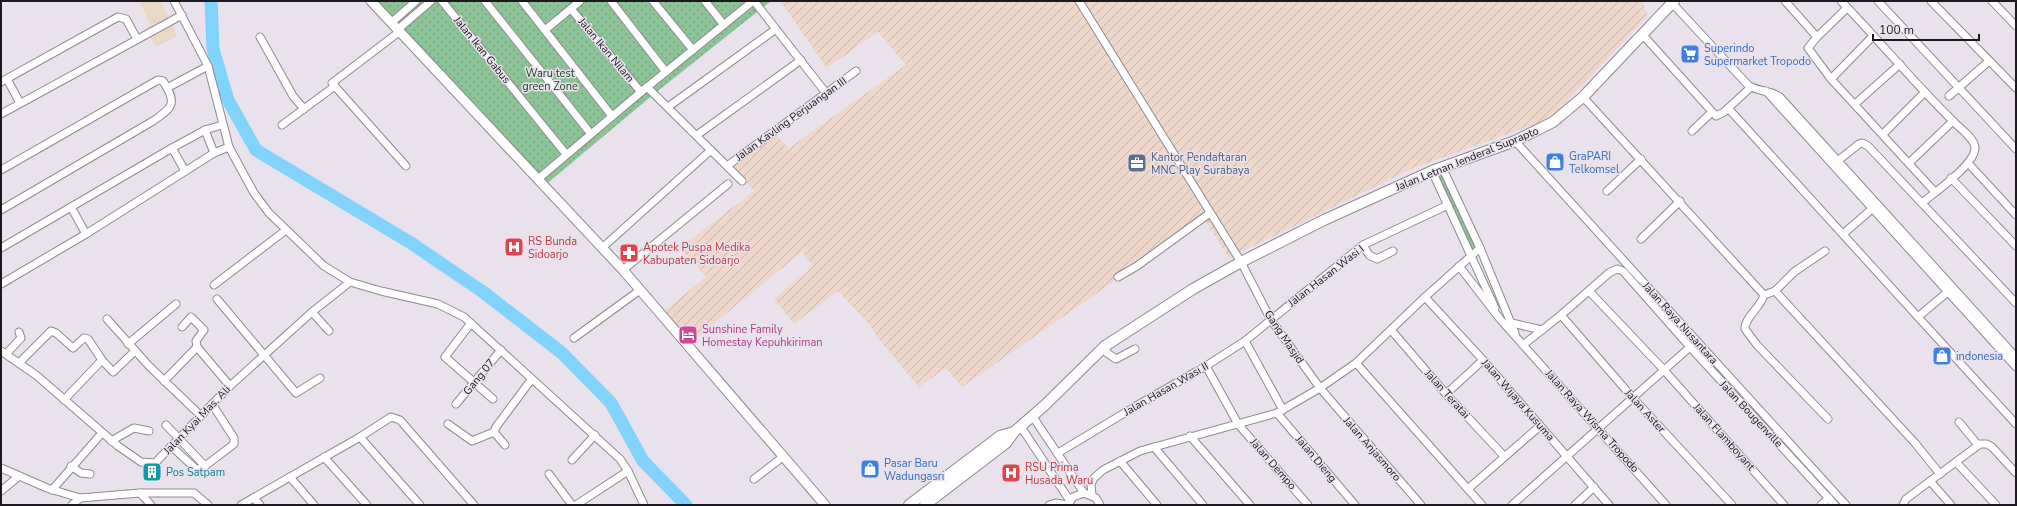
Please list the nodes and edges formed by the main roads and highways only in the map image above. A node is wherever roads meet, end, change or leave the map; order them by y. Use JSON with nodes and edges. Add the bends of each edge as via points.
{"nodes":[{"id":1,"x":1673,"y":2,"type":"edge"},
{"id":2,"x":1017,"y":430,"type":"junction"},
{"id":3,"x":909,"y":505,"type":"edge"},
{"id":4,"x":925,"y":505,"type":"edge"}],
"edges":[{"from":1,"to":2,"type":"main road","name":"Jalan Letnan Jenderal Suprapto","via":[[1583,97],[1553,122],[1515,142],[1437,169],[1324,220],[1193,289],[1105,346]]},
{"from":2,"to":3,"type":"main road","via":[[1000,436]]},
{"from":2,"to":4,"type":"main road","via":[[1006,443]]}]}
